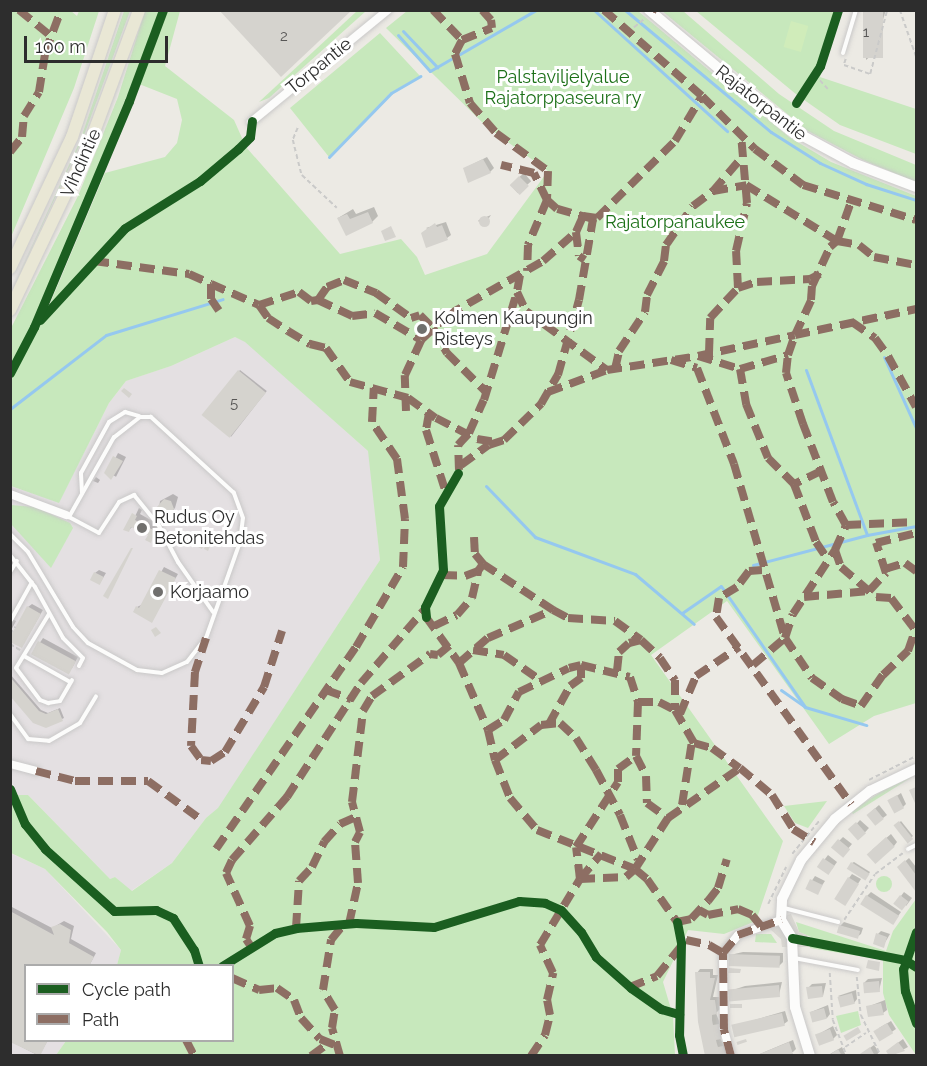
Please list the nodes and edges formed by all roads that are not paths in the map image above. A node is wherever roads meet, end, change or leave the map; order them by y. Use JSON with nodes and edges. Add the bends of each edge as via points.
{"nodes":[{"id":1,"x":115,"y":10,"type":"edge"},
{"id":2,"x":139,"y":10,"type":"edge"},
{"id":3,"x":388,"y":10,"type":"edge"},
{"id":4,"x":856,"y":10,"type":"edge"},
{"id":5,"x":650,"y":11,"type":"edge"},
{"id":6,"x":843,"y":53,"type":"road end"},
{"id":7,"x":251,"y":122,"type":"dead end"},
{"id":8,"x":916,"y":187,"type":"edge"},
{"id":9,"x":10,"y":268,"type":"edge"},
{"id":10,"x":10,"y":310,"type":"edge"},
{"id":11,"x":140,"y":417,"type":"junction"},
{"id":12,"x":10,"y":494,"type":"edge"},
{"id":13,"x":82,"y":494,"type":"junction"},
{"id":14,"x":67,"y":516,"type":"junction"},
{"id":15,"x":10,"y":534,"type":"edge"},
{"id":16,"x":10,"y":555,"type":"edge"},
{"id":17,"x":17,"y":561,"type":"junction"},
{"id":18,"x":10,"y":572,"type":"edge"},
{"id":19,"x":32,"y":582,"type":"junction"},
{"id":20,"x":213,"y":612,"type":"junction"},
{"id":21,"x":49,"y":614,"type":"junction"},
{"id":22,"x":11,"y":620,"type":"edge"},
{"id":23,"x":26,"y":654,"type":"junction"},
{"id":24,"x":10,"y":662,"type":"edge"},
{"id":25,"x":79,"y":666,"type":"dead end"},
{"id":26,"x":16,"y":668,"type":"junction"},
{"id":27,"x":96,"y":696,"type":"dead end"},
{"id":28,"x":10,"y":714,"type":"edge"},
{"id":29,"x":10,"y":764,"type":"edge"},
{"id":30,"x":916,"y":769,"type":"edge"},
{"id":31,"x":36,"y":771,"type":"dead end"},
{"id":32,"x":916,"y":844,"type":"edge"},
{"id":33,"x":908,"y":849,"type":"road end"},
{"id":34,"x":780,"y":908,"type":"junction"},
{"id":35,"x":781,"y":920,"type":"junction"},
{"id":36,"x":838,"y":922,"type":"road end"},
{"id":37,"x":793,"y":958,"type":"junction"},
{"id":38,"x":858,"y":970,"type":"road end"},
{"id":39,"x":731,"y":1056,"type":"edge"},
{"id":40,"x":810,"y":1056,"type":"edge"}],
"edges":[{"from":1,"to":9,"type":"main road","name":"Vihdintie","via":[[72,137]]},
{"from":2,"to":10,"type":"main road","name":"Vihdintie","via":[[92,140]]},
{"from":3,"to":7,"type":"street","name":"Torpantie"},
{"from":4,"to":6,"type":"lane"},
{"from":5,"to":8,"type":"street","name":"Rajatorpantie","via":[[792,130],[853,163]]},
{"from":11,"to":13,"type":"lane","via":[[114,437]]},
{"from":11,"to":13,"type":"lane","via":[[125,412],[109,422],[81,473]]},
{"from":11,"to":20,"type":"lane","via":[[151,417],[238,501],[243,530]]},
{"from":12,"to":14,"type":"street"},
{"from":13,"to":14,"type":"lane"},
{"from":14,"to":20,"type":"lane","via":[[99,533],[127,495],[141,500]]},
{"from":15,"to":20,"type":"lane","via":[[28,552],[73,627],[105,655],[137,670],[162,673],[187,662],[206,638]]},
{"from":16,"to":17,"type":"lane"},
{"from":17,"to":18,"type":"lane"},
{"from":17,"to":19,"type":"lane"},
{"from":19,"to":21,"type":"lane"},
{"from":19,"to":22,"type":"lane"},
{"from":21,"to":23,"type":"lane"},
{"from":21,"to":25,"type":"lane","via":[[63,638],[83,658]]},
{"from":23,"to":26,"type":"lane"},
{"from":23,"to":26,"type":"lane","via":[[71,681],[60,701],[40,700]]},
{"from":24,"to":26,"type":"lane"},
{"from":27,"to":28,"type":"lane","via":[[80,723],[50,741],[28,739]]},
{"from":29,"to":31,"type":"street"},
{"from":30,"to":34,"type":"street","via":[[870,791],[824,830],[801,860]]},
{"from":32,"to":33,"type":"lane"},
{"from":34,"to":35,"type":"street"},
{"from":34,"to":36,"type":"lane"},
{"from":35,"to":37,"type":"street","via":[[792,938]]},
{"from":35,"to":39,"type":"street","via":[[738,935],[723,953],[724,1029]]},
{"from":37,"to":38,"type":"lane"},
{"from":37,"to":40,"type":"street","via":[[795,1007]]}]}
